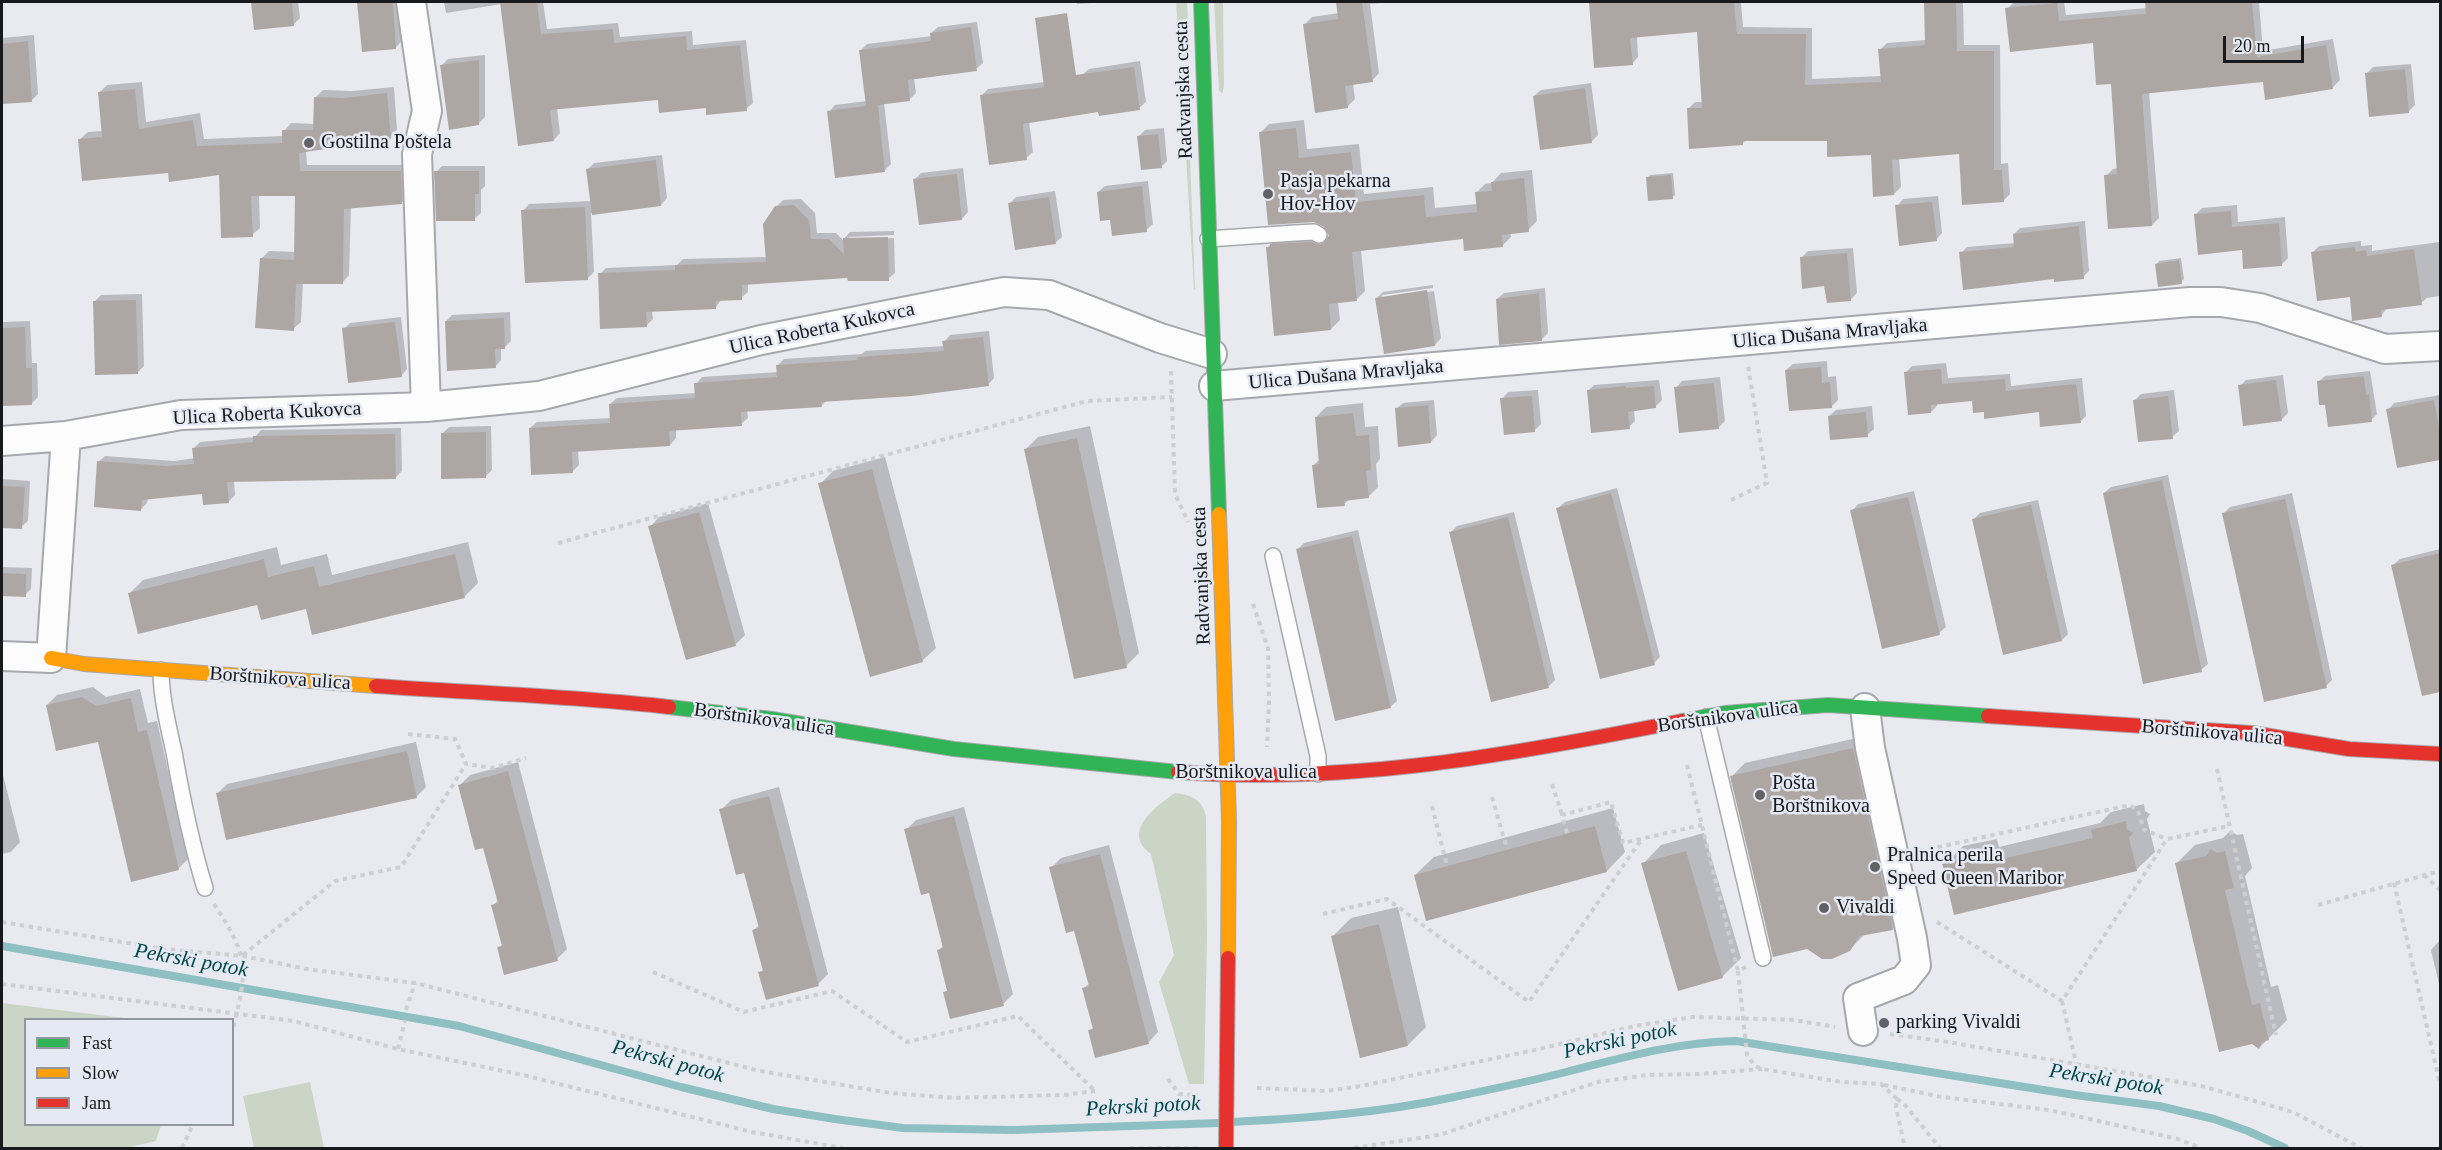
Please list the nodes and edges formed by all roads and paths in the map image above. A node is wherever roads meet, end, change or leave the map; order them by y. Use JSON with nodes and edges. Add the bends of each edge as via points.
{"nodes":[{"id":1,"x":411,"y":2,"type":"edge"},
{"id":2,"x":1201,"y":2,"type":"edge"},
{"id":3,"x":1319,"y":235,"type":"dead end"},
{"id":4,"x":1208,"y":239,"type":"junction"},
{"id":5,"x":1744,"y":342,"type":"junction"},
{"id":6,"x":2440,"y":346,"type":"edge"},
{"id":7,"x":1212,"y":354,"type":"junction"},
{"id":8,"x":1214,"y":386,"type":"junction"},
{"id":9,"x":1172,"y":397,"type":"dead end"},
{"id":10,"x":426,"y":407,"type":"junction"},
{"id":11,"x":66,"y":436,"type":"junction"},
{"id":12,"x":2,"y":441,"type":"edge"},
{"id":13,"x":1731,"y":500,"type":"dead end"},
{"id":14,"x":558,"y":543,"type":"dead end"},
{"id":15,"x":1273,"y":556,"type":"dead end"},
{"id":16,"x":2,"y":656,"type":"edge"},
{"id":17,"x":51,"y":658,"type":"junction"},
{"id":18,"x":161,"y":670,"type":"junction"},
{"id":19,"x":1865,"y":708,"type":"junction"},
{"id":20,"x":1706,"y":717,"type":"junction"},
{"id":21,"x":408,"y":734,"type":"dead end"},
{"id":22,"x":2440,"y":754,"type":"edge"},
{"id":23,"x":526,"y":758,"type":"dead end"},
{"id":24,"x":466,"y":764,"type":"junction"},
{"id":25,"x":1687,"y":765,"type":"dead end"},
{"id":26,"x":2217,"y":769,"type":"dead end"},
{"id":27,"x":1318,"y":774,"type":"junction"},
{"id":28,"x":1228,"y":776,"type":"junction"},
{"id":29,"x":1552,"y":784,"type":"dead end"},
{"id":30,"x":1492,"y":797,"type":"dead end"},
{"id":31,"x":1432,"y":806,"type":"dead end"},
{"id":32,"x":1562,"y":815,"type":"junction"},
{"id":33,"x":1702,"y":825,"type":"junction"},
{"id":34,"x":2229,"y":826,"type":"junction"},
{"id":35,"x":1567,"y":833,"type":"dead end"},
{"id":36,"x":2167,"y":839,"type":"junction"},
{"id":37,"x":1641,"y":840,"type":"junction"},
{"id":38,"x":1507,"y":849,"type":"dead end"},
{"id":39,"x":1894,"y":857,"type":"junction"},
{"id":40,"x":1447,"y":866,"type":"dead end"},
{"id":41,"x":2440,"y":871,"type":"edge"},
{"id":42,"x":2424,"y":875,"type":"junction"},
{"id":43,"x":2394,"y":883,"type":"junction"},
{"id":44,"x":205,"y":888,"type":"joint"},
{"id":45,"x":2440,"y":890,"type":"edge"},
{"id":46,"x":2318,"y":905,"type":"dead end"},
{"id":47,"x":1323,"y":914,"type":"dead end"},
{"id":48,"x":2,"y":922,"type":"edge"},
{"id":49,"x":1909,"y":924,"type":"junction"},
{"id":50,"x":243,"y":956,"type":"junction"},
{"id":51,"x":1763,"y":958,"type":"joint"},
{"id":52,"x":1738,"y":971,"type":"junction"},
{"id":53,"x":653,"y":972,"type":"dead end"},
{"id":54,"x":415,"y":983,"type":"junction"},
{"id":55,"x":2,"y":984,"type":"edge"},
{"id":56,"x":2062,"y":1001,"type":"junction"},
{"id":57,"x":406,"y":1010,"type":"dead end"},
{"id":58,"x":237,"y":1013,"type":"junction"},
{"id":59,"x":1743,"y":1017,"type":"junction"},
{"id":60,"x":405,"y":1020,"type":"dead end"},
{"id":61,"x":234,"y":1025,"type":"edge"},
{"id":62,"x":1863,"y":1031,"type":"junction"},
{"id":63,"x":2276,"y":1035,"type":"dead end"},
{"id":64,"x":398,"y":1049,"type":"junction"},
{"id":65,"x":2076,"y":1063,"type":"junction"},
{"id":66,"x":1762,"y":1069,"type":"junction"},
{"id":67,"x":1167,"y":1079,"type":"dead end"},
{"id":68,"x":1881,"y":1084,"type":"junction"},
{"id":69,"x":2440,"y":1084,"type":"edge"},
{"id":70,"x":1250,"y":1087,"type":"dead end"},
{"id":71,"x":1209,"y":1095,"type":"dead end"},
{"id":72,"x":1897,"y":1099,"type":"junction"},
{"id":73,"x":192,"y":1126,"type":"edge"},
{"id":74,"x":1226,"y":1146,"type":"edge"},
{"id":75,"x":1208,"y":1148,"type":"edge"},
{"id":76,"x":182,"y":1149,"type":"edge"},
{"id":77,"x":843,"y":1149,"type":"edge"},
{"id":78,"x":1130,"y":1149,"type":"edge"},
{"id":79,"x":1354,"y":1149,"type":"edge"},
{"id":80,"x":1905,"y":1149,"type":"edge"},
{"id":81,"x":1940,"y":1149,"type":"edge"},
{"id":82,"x":2200,"y":1149,"type":"edge"},
{"id":83,"x":2361,"y":1149,"type":"edge"}],
"edges":[{"from":1,"to":10,"type":"street","via":[[427,111],[417,153]]},
{"from":2,"to":4,"type":"street","name":"Radvanjska cesta"},
{"from":3,"to":4,"type":"lane","via":[[1314,232]]},
{"from":4,"to":7,"type":"street","name":"Radvanjska cesta"},
{"from":5,"to":6,"type":"street","name":"Ulica Dušana Mravljaka","via":[[2221,302],[2260,308],[2385,349]]},
{"from":5,"to":8,"type":"street","name":"Ulica Dušana Mravljaka"},
{"from":5,"to":13,"type":"path","via":[[1767,483]]},
{"from":7,"to":8,"type":"street","name":"Radvanjska cesta"},
{"from":7,"to":10,"type":"street","name":"Ulica Roberta Kukovca","via":[[1049,295],[1004,292],[760,340],[539,396]]},
{"from":8,"to":28,"type":"street","name":"Radvanjska cesta"},
{"from":9,"to":14,"type":"path","via":[[1087,401]]},
{"from":10,"to":11,"type":"street","name":"Ulica Roberta Kukovca","via":[[181,415]]},
{"from":11,"to":12,"type":"street","name":"Ulica Roberta Kukovca"},
{"from":11,"to":17,"type":"street"},
{"from":15,"to":27,"type":"lane","via":[[1318,756]]},
{"from":16,"to":17,"type":"street","name":"Borštnikova ulica"},
{"from":17,"to":18,"type":"street","name":"Borštnikova ulica"},
{"from":18,"to":28,"type":"street","name":"Borštnikova ulica","via":[[512,696],[591,698],[772,719],[966,750]]},
{"from":18,"to":44,"type":"lane","via":[[180,784]]},
{"from":19,"to":20,"type":"street","name":"Borštnikova ulica","via":[[1783,707]]},
{"from":19,"to":22,"type":"street","name":"Borštnikova ulica","via":[[2252,733],[2349,749]]},
{"from":19,"to":39,"type":"street"},
{"from":20,"to":27,"type":"street","name":"Borštnikova ulica","via":[[1466,761]]},
{"from":20,"to":51,"type":"lane"},
{"from":21,"to":24,"type":"path","via":[[455,739]]},
{"from":23,"to":24,"type":"path","via":[[493,768]]},
{"from":24,"to":50,"type":"path","via":[[401,867],[335,881]]},
{"from":25,"to":33,"type":"path"},
{"from":26,"to":34,"type":"path"},
{"from":27,"to":28,"type":"street","name":"Borštnikova ulica"},
{"from":28,"to":74,"type":"street","name":"Radvanjska cesta"},
{"from":29,"to":32,"type":"path"},
{"from":30,"to":38,"type":"path"},
{"from":31,"to":40,"type":"path"},
{"from":32,"to":35,"type":"path"},
{"from":32,"to":37,"type":"path","via":[[1611,802],[1623,843]]},
{"from":33,"to":37,"type":"path"},
{"from":33,"to":52,"type":"path"},
{"from":34,"to":36,"type":"path"},
{"from":34,"to":63,"type":"path"},
{"from":36,"to":39,"type":"path","via":[[2144,830],[2138,811],[2130,805]]},
{"from":36,"to":56,"type":"path"},
{"from":37,"to":47,"type":"path","via":[[1529,1002],[1387,899]]},
{"from":39,"to":49,"type":"street"},
{"from":41,"to":42,"type":"path"},
{"from":42,"to":43,"type":"path"},
{"from":42,"to":45,"type":"path"},
{"from":43,"to":46,"type":"path"},
{"from":43,"to":69,"type":"path"},
{"from":44,"to":50,"type":"path"},
{"from":48,"to":50,"type":"path","via":[[164,949]]},
{"from":49,"to":56,"type":"path","via":[[1935,921]]},
{"from":49,"to":62,"type":"street","via":[[1916,964],[1904,980],[1858,998]]},
{"from":50,"to":54,"type":"path"},
{"from":50,"to":58,"type":"path"},
{"from":51,"to":52,"type":"path"},
{"from":52,"to":59,"type":"path"},
{"from":53,"to":54,"type":"path","via":[[744,1012],[832,992],[908,1042],[1018,1016],[1095,1091],[954,1098],[861,1089],[760,1071]]},
{"from":54,"to":57,"type":"path"},
{"from":55,"to":58,"type":"path"},
{"from":56,"to":65,"type":"path"},
{"from":58,"to":61,"type":"path"},
{"from":58,"to":64,"type":"path","via":[[294,1021]]},
{"from":59,"to":62,"type":"path"},
{"from":59,"to":66,"type":"path","via":[[1747,1055]]},
{"from":59,"to":70,"type":"path","via":[[1692,1017],[1635,1026],[1536,1050],[1326,1091]]},
{"from":60,"to":64,"type":"path"},
{"from":62,"to":65,"type":"path"},
{"from":64,"to":77,"type":"path","via":[[523,1075],[784,1140]]},
{"from":65,"to":83,"type":"path","via":[[2202,1086],[2293,1112]]},
{"from":66,"to":68,"type":"path"},
{"from":66,"to":79,"type":"path","via":[[1647,1075],[1598,1082],[1439,1135]]},
{"from":67,"to":71,"type":"path","via":[[1179,1094]]},
{"from":68,"to":72,"type":"path"},
{"from":68,"to":82,"type":"path","via":[[1942,1097],[2049,1110],[2178,1139]]},
{"from":72,"to":80,"type":"path"},
{"from":72,"to":81,"type":"path"},
{"from":73,"to":76,"type":"path"},
{"from":75,"to":78,"type":"path"}]}
